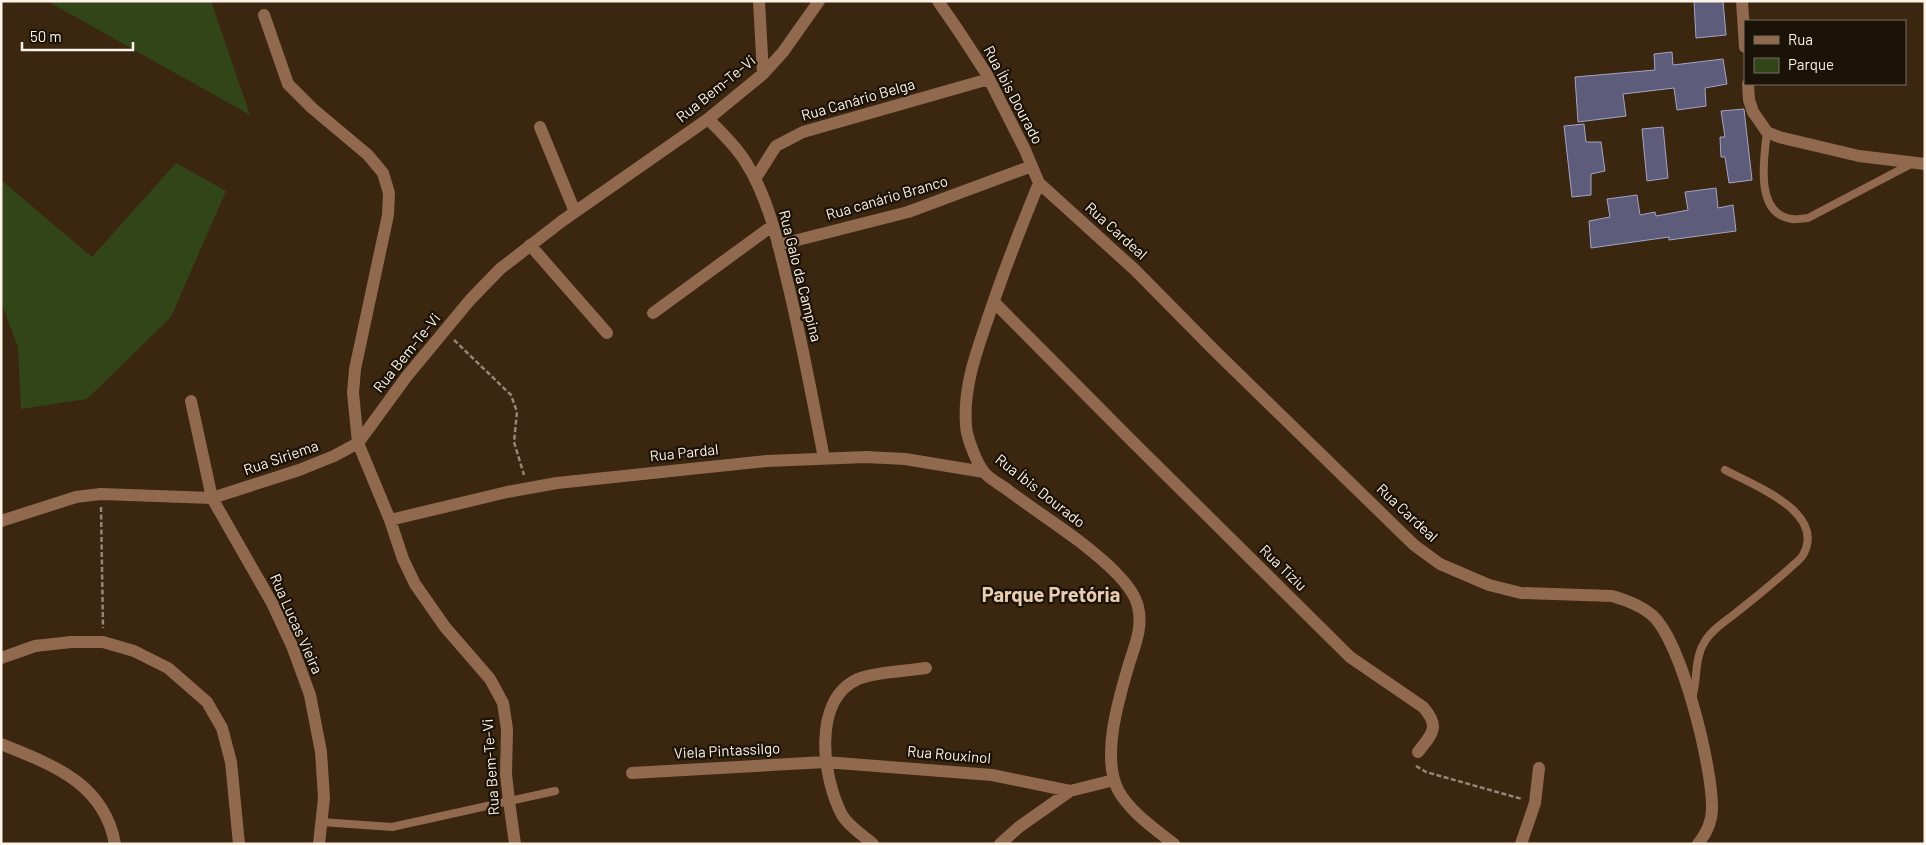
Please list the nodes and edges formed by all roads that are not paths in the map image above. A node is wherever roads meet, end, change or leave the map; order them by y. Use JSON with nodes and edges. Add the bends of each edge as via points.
{"nodes":[{"id":1,"x":759,"y":1,"type":"edge"},
{"id":2,"x":818,"y":1,"type":"edge"},
{"id":3,"x":938,"y":1,"type":"edge"},
{"id":4,"x":1742,"y":1,"type":"edge"},
{"id":5,"x":264,"y":15,"type":"dead end"},
{"id":6,"x":1744,"y":32,"type":"edge"},
{"id":7,"x":763,"y":74,"type":"junction"},
{"id":8,"x":988,"y":79,"type":"junction"},
{"id":9,"x":1748,"y":85,"type":"edge"},
{"id":10,"x":708,"y":119,"type":"junction"},
{"id":11,"x":540,"y":127,"type":"dead end"},
{"id":12,"x":1767,"y":132,"type":"junction"},
{"id":13,"x":1920,"y":163,"type":"edge"},
{"id":14,"x":1032,"y":166,"type":"junction"},
{"id":15,"x":755,"y":180,"type":"junction"},
{"id":16,"x":1039,"y":183,"type":"junction"},
{"id":17,"x":575,"y":212,"type":"junction"},
{"id":18,"x":772,"y":226,"type":"junction"},
{"id":19,"x":530,"y":245,"type":"junction"},
{"id":20,"x":778,"y":245,"type":"junction"},
{"id":21,"x":994,"y":302,"type":"junction"},
{"id":22,"x":653,"y":313,"type":"dead end"},
{"id":23,"x":607,"y":333,"type":"dead end"},
{"id":24,"x":191,"y":401,"type":"dead end"},
{"id":25,"x":358,"y":443,"type":"junction"},
{"id":26,"x":824,"y":458,"type":"junction"},
{"id":27,"x":1725,"y":470,"type":"dead end"},
{"id":28,"x":984,"y":472,"type":"junction"},
{"id":29,"x":212,"y":498,"type":"junction"},
{"id":30,"x":390,"y":520,"type":"junction"},
{"id":31,"x":1,"y":521,"type":"edge"},
{"id":32,"x":1,"y":658,"type":"edge"},
{"id":33,"x":926,"y":668,"type":"dead end"},
{"id":34,"x":1692,"y":700,"type":"junction"},
{"id":35,"x":1,"y":744,"type":"edge"},
{"id":36,"x":1418,"y":752,"type":"road end"},
{"id":37,"x":825,"y":762,"type":"junction"},
{"id":38,"x":1539,"y":768,"type":"dead end"},
{"id":39,"x":632,"y":773,"type":"dead end"},
{"id":40,"x":1114,"y":780,"type":"junction"},
{"id":41,"x":555,"y":790,"type":"dead end"},
{"id":42,"x":1070,"y":791,"type":"junction"},
{"id":43,"x":508,"y":802,"type":"junction"},
{"id":44,"x":321,"y":822,"type":"junction"},
{"id":45,"x":1003,"y":842,"type":"edge"},
{"id":46,"x":115,"y":844,"type":"edge"},
{"id":47,"x":239,"y":844,"type":"edge"},
{"id":48,"x":319,"y":844,"type":"edge"},
{"id":49,"x":515,"y":844,"type":"edge"},
{"id":50,"x":873,"y":844,"type":"edge"},
{"id":51,"x":1174,"y":844,"type":"edge"},
{"id":52,"x":1521,"y":844,"type":"edge"},
{"id":53,"x":1698,"y":844,"type":"edge"}],
"edges":[{"from":1,"to":7,"type":"street"},
{"from":2,"to":7,"type":"street","name":"Rua Bem-Te-Vi","via":[[789,45]]},
{"from":3,"to":8,"type":"street","name":"Rua Íbis Dourado"},
{"from":4,"to":6,"type":"street"},
{"from":5,"to":25,"type":"street","via":[[288,84],[368,154],[383,173],[389,193],[388,215],[355,370],[353,393]]},
{"from":7,"to":10,"type":"street","name":"Rua Bem-Te-Vi"},
{"from":8,"to":14,"type":"street","name":"Rua Íbis Dourado"},
{"from":8,"to":15,"type":"street","name":"Rua Canário Belga","via":[[803,132],[776,146]]},
{"from":9,"to":12,"type":"street","via":[[1753,112]]},
{"from":10,"to":15,"type":"street","name":"Rua Galo da Campina","via":[[730,141]]},
{"from":10,"to":17,"type":"street","name":"Rua Bem-Te-Vi"},
{"from":11,"to":17,"type":"street"},
{"from":12,"to":13,"type":"street","via":[[1859,156]]},
{"from":12,"to":13,"type":"lane","via":[[1763,184],[1766,196],[1781,216],[1793,219],[1808,218]]},
{"from":14,"to":16,"type":"street","name":"Rua Íbis Dourado"},
{"from":14,"to":20,"type":"street","name":"Rua canário Branco","via":[[908,212]]},
{"from":15,"to":18,"type":"street","name":"Rua Galo da Campina"},
{"from":16,"to":21,"type":"street","name":"Rua Íbis Dourado"},
{"from":16,"to":34,"type":"street","name":"Rua Cardeal","via":[[1135,270],[1414,545],[1440,564],[1489,586],[1520,593],[1612,596],[1643,609],[1653,617],[1674,648]]},
{"from":17,"to":19,"type":"street","name":"Rua Bem-Te-Vi"},
{"from":18,"to":20,"type":"street","name":"Rua Galo da Campina"},
{"from":18,"to":22,"type":"street"},
{"from":19,"to":23,"type":"street"},
{"from":19,"to":25,"type":"street","name":"Rua Bem-Te-Vi","via":[[470,300],[407,376]]},
{"from":20,"to":26,"type":"street","name":"Rua Galo da Campina"},
{"from":21,"to":28,"type":"street","name":"Rua Íbis Dourado","via":[[971,367],[966,402],[966,427],[972,449]]},
{"from":21,"to":36,"type":"street","name":"Rua Tiziu","via":[[1350,657],[1431,715],[1434,723],[1432,734]]},
{"from":24,"to":29,"type":"street","name":"Rua Lucas Vieira"},
{"from":25,"to":29,"type":"street","name":"Rua Siriema","via":[[299,470]]},
{"from":25,"to":30,"type":"street","name":"Rua Bem-Te-Vi"},
{"from":26,"to":28,"type":"street","name":"Rua Pardal","via":[[906,459]]},
{"from":26,"to":30,"type":"street","name":"Rua Pardal","via":[[767,461],[528,488]]},
{"from":27,"to":34,"type":"lane","via":[[1789,506],[1808,529],[1808,542],[1803,556],[1710,634],[1700,650]]},
{"from":28,"to":40,"type":"street","name":"Rua Íbis Dourado","via":[[1087,548],[1115,572],[1135,596],[1140,630],[1119,696],[1112,734]]},
{"from":29,"to":31,"type":"street","name":"Rua Siriema","via":[[100,494],[76,497]]},
{"from":29,"to":44,"type":"street","name":"Rua Lucas Vieira","via":[[272,603],[310,694],[321,752],[324,798]]},
{"from":30,"to":43,"type":"street","name":"Rua Bem-Te-Vi","via":[[415,584],[445,628],[490,679],[502,703],[507,729]]},
{"from":32,"to":47,"type":"street","via":[[34,646],[103,642],[168,668],[207,702],[222,728],[231,762]]},
{"from":33,"to":37,"type":"street","via":[[858,680],[837,696],[826,732]]},
{"from":34,"to":53,"type":"street","name":"Rua Cardeal","via":[[1712,809],[1709,827]]},
{"from":35,"to":46,"type":"street","via":[[75,778],[95,797],[108,818]]},
{"from":37,"to":39,"type":"street","name":"Viela Pintassilgo"},
{"from":37,"to":42,"type":"street","name":"Rua Rouxinol","via":[[992,775]]},
{"from":37,"to":50,"type":"street","via":[[843,816]]},
{"from":38,"to":52,"type":"street","via":[[1535,803]]},
{"from":40,"to":42,"type":"street"},
{"from":40,"to":51,"type":"street","name":"Rua Íbis Dourado","via":[[1130,807]]},
{"from":41,"to":43,"type":"lane"},
{"from":42,"to":45,"type":"street"},
{"from":43,"to":44,"type":"lane","via":[[392,827]]},
{"from":43,"to":49,"type":"street","name":"Rua Bem-Te-Vi"},
{"from":44,"to":48,"type":"street","name":"Rua Lucas Vieira"}]}
